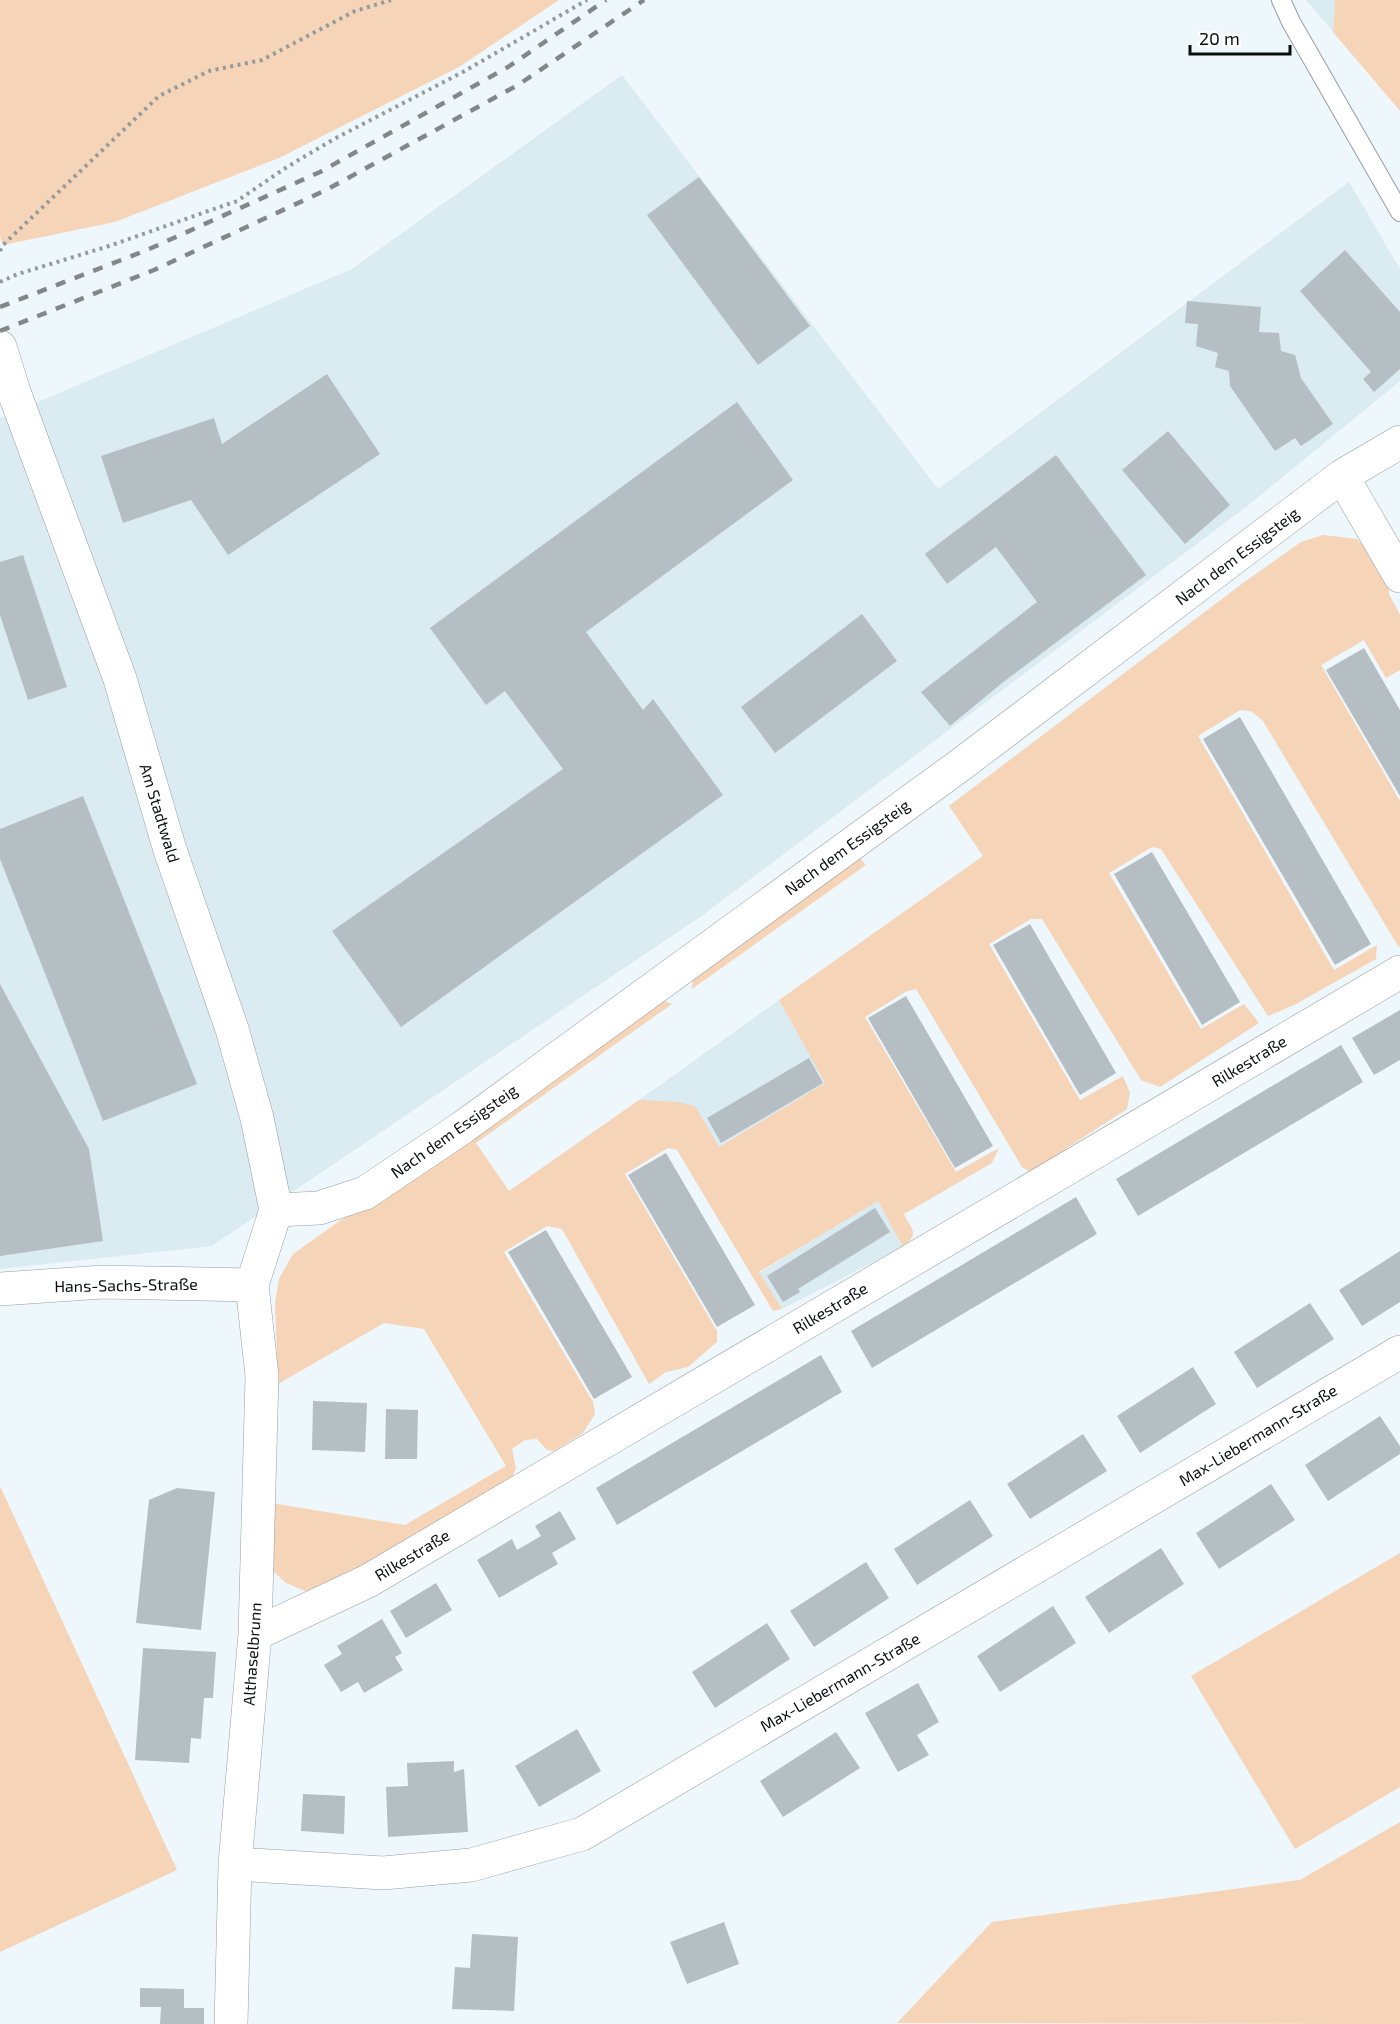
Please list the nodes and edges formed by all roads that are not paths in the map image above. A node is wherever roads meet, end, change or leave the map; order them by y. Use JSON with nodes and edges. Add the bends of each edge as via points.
{"nodes":[{"id":1,"x":1281,"y":0,"type":"edge"},
{"id":2,"x":1400,"y":212,"type":"edge"},
{"id":3,"x":0,"y":347,"type":"edge"},
{"id":4,"x":1400,"y":442,"type":"edge"},
{"id":5,"x":1342,"y":476,"type":"junction"},
{"id":6,"x":1400,"y":576,"type":"edge"},
{"id":7,"x":1400,"y":972,"type":"edge"},
{"id":8,"x":276,"y":1210,"type":"junction"},
{"id":9,"x":252,"y":1285,"type":"junction"},
{"id":10,"x":0,"y":1289,"type":"edge"},
{"id":11,"x":1400,"y":1352,"type":"edge"},
{"id":12,"x":255,"y":1634,"type":"junction"},
{"id":13,"x":235,"y":1864,"type":"junction"},
{"id":14,"x":231,"y":2024,"type":"edge"}],
"edges":[{"from":1,"to":2,"type":"lane"},
{"from":3,"to":8,"type":"street","name":"Am Stadtwald","via":[[120,679],[170,850],[232,1029],[257,1118]]},
{"from":4,"to":5,"type":"street","name":"Nach dem Essigsteig"},
{"from":5,"to":6,"type":"street"},
{"from":5,"to":8,"type":"street","name":"Nach dem Essigsteig","via":[[959,766],[463,1127],[365,1193],[319,1208]]},
{"from":7,"to":12,"type":"street","name":"Rilkestraße","via":[[368,1581]]},
{"from":8,"to":9,"type":"street","name":"Am Stadtwald"},
{"from":9,"to":10,"type":"street","name":"Hans-Sachs-Straße","via":[[103,1282]]},
{"from":9,"to":12,"type":"street","name":"Althaselbrunn","via":[[262,1376]]},
{"from":11,"to":13,"type":"street","name":"Max-Liebermann-Straße","via":[[582,1834],[471,1864],[383,1873]]},
{"from":12,"to":13,"type":"street","name":"Althaselbrunn"},
{"from":13,"to":14,"type":"street","name":"Althaselbrunn"}]}
